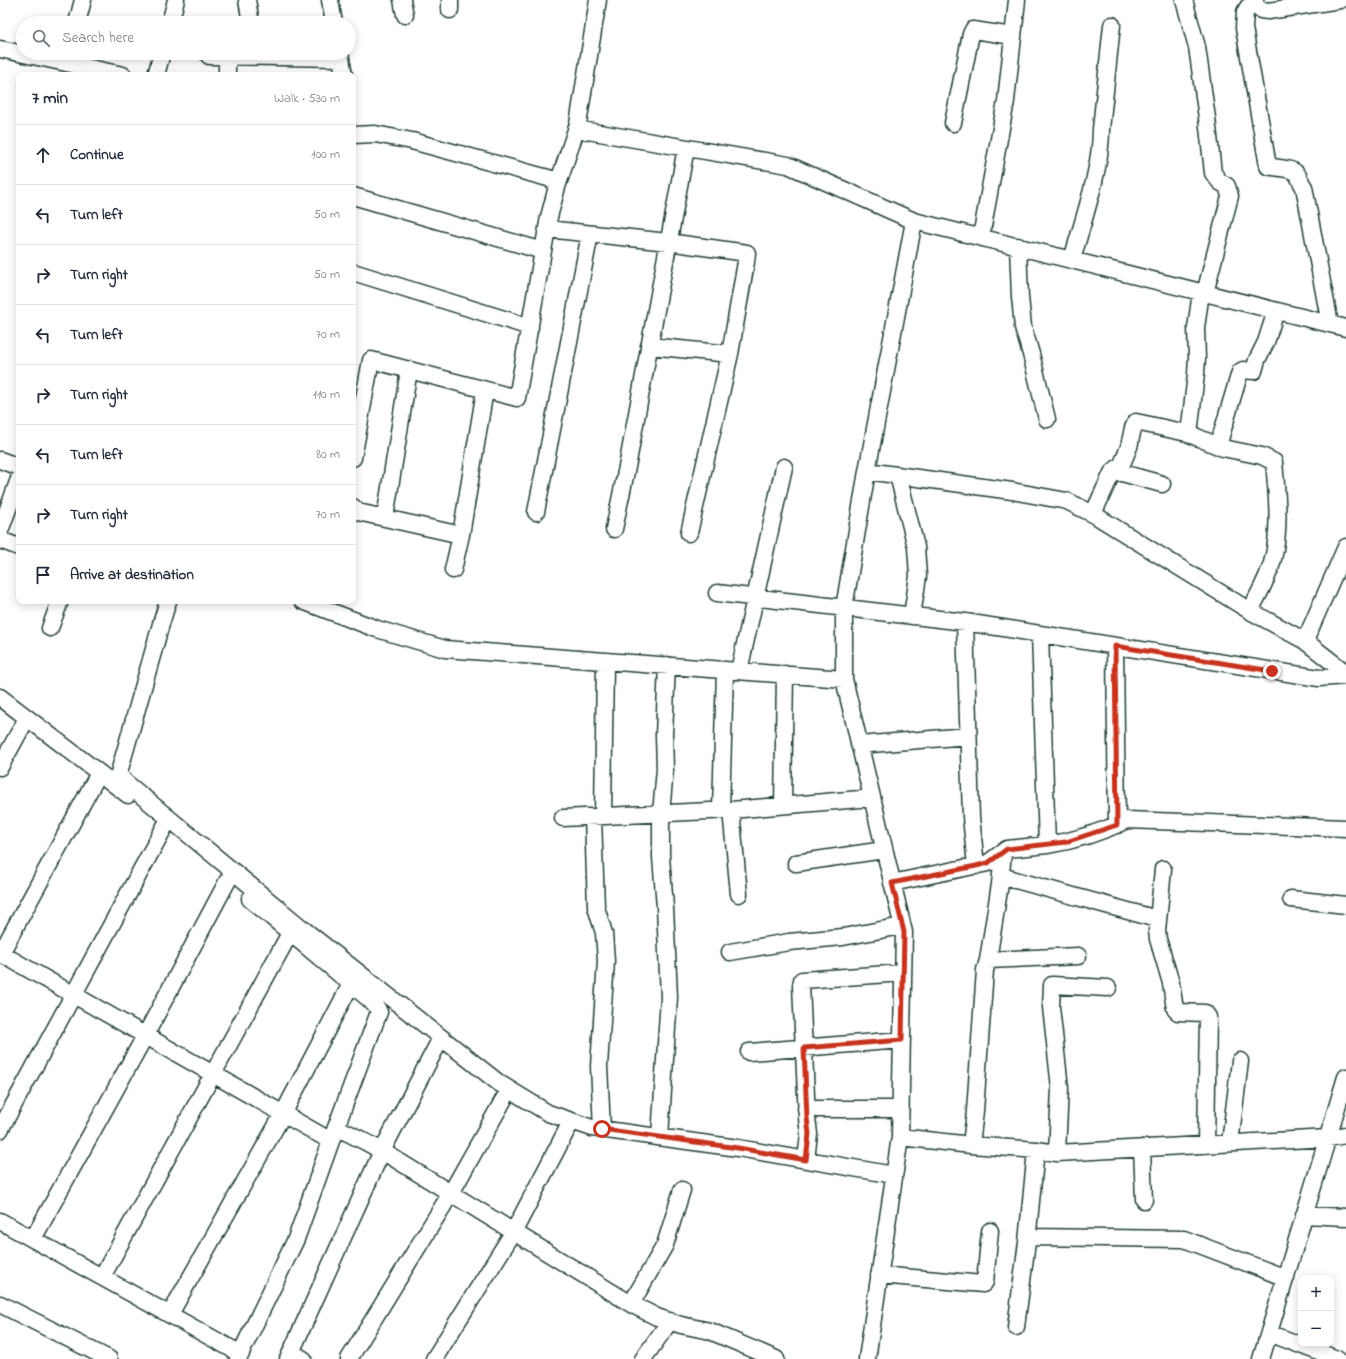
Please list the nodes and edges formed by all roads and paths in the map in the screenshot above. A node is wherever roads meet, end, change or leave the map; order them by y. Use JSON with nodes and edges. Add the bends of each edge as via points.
{"nodes":[{"id":1,"x":83,"y":0,"type":"edge"},
{"id":2,"x":176,"y":0,"type":"edge"},
{"id":3,"x":247,"y":0,"type":"edge"},
{"id":4,"x":330,"y":0,"type":"edge"},
{"id":5,"x":598,"y":0,"type":"edge"},
{"id":6,"x":1017,"y":0,"type":"edge"},
{"id":7,"x":1184,"y":0,"type":"edge"},
{"id":8,"x":1340,"y":0,"type":"edge"},
{"id":9,"x":1256,"y":3,"type":"edge"},
{"id":10,"x":1301,"y":3,"type":"edge"},
{"id":11,"x":79,"y":16,"type":"edge"},
{"id":12,"x":172,"y":16,"type":"edge"},
{"id":13,"x":250,"y":16,"type":"edge"},
{"id":14,"x":333,"y":16,"type":"edge"},
{"id":15,"x":1112,"y":25,"type":"dead end"},
{"id":16,"x":1013,"y":36,"type":"junction"},
{"id":17,"x":0,"y":49,"type":"edge"},
{"id":18,"x":16,"y":53,"type":"edge"},
{"id":19,"x":50,"y":60,"type":"edge"},
{"id":20,"x":160,"y":60,"type":"edge"},
{"id":21,"x":227,"y":60,"type":"edge"},
{"id":22,"x":341,"y":60,"type":"edge"},
{"id":23,"x":68,"y":64,"type":"edge"},
{"id":24,"x":108,"y":72,"type":"edge"},
{"id":25,"x":157,"y":72,"type":"edge"},
{"id":26,"x":226,"y":72,"type":"edge"},
{"id":27,"x":343,"y":72,"type":"edge"},
{"id":28,"x":953,"y":123,"type":"dead end"},
{"id":29,"x":576,"y":129,"type":"junction"},
{"id":30,"x":356,"y":130,"type":"edge"},
{"id":31,"x":686,"y":148,"type":"junction"},
{"id":32,"x":559,"y":181,"type":"junction"},
{"id":33,"x":356,"y":197,"type":"edge"},
{"id":34,"x":914,"y":220,"type":"junction"},
{"id":35,"x":547,"y":229,"type":"junction"},
{"id":36,"x":590,"y":234,"type":"junction"},
{"id":37,"x":981,"y":237,"type":"junction"},
{"id":38,"x":668,"y":242,"type":"junction"},
{"id":39,"x":1018,"y":246,"type":"junction"},
{"id":40,"x":543,"y":251,"type":"junction"},
{"id":41,"x":1072,"y":260,"type":"junction"},
{"id":42,"x":356,"y":273,"type":"edge"},
{"id":43,"x":1203,"y":292,"type":"junction"},
{"id":44,"x":1276,"y":311,"type":"junction"},
{"id":45,"x":1330,"y":324,"type":"junction"},
{"id":46,"x":530,"y":327,"type":"junction"},
{"id":47,"x":1346,"y":328,"type":"edge"},
{"id":48,"x":649,"y":346,"type":"junction"},
{"id":49,"x":730,"y":354,"type":"junction"},
{"id":50,"x":409,"y":370,"type":"junction"},
{"id":51,"x":485,"y":390,"type":"junction"},
{"id":52,"x":356,"y":419,"type":"edge"},
{"id":53,"x":1047,"y":419,"type":"dead end"},
{"id":54,"x":1189,"y":434,"type":"junction"},
{"id":55,"x":1218,"y":446,"type":"junction"},
{"id":56,"x":0,"y":460,"type":"edge"},
{"id":57,"x":16,"y":467,"type":"edge"},
{"id":58,"x":784,"y":467,"type":"dead end"},
{"id":59,"x":867,"y":471,"type":"junction"},
{"id":60,"x":1114,"y":471,"type":"junction"},
{"id":61,"x":898,"y":475,"type":"junction"},
{"id":62,"x":1162,"y":484,"type":"dead end"},
{"id":63,"x":16,"y":487,"type":"edge"},
{"id":64,"x":356,"y":510,"type":"edge"},
{"id":65,"x":536,"y":512,"type":"dead end"},
{"id":66,"x":1094,"y":514,"type":"junction"},
{"id":67,"x":385,"y":518,"type":"junction"},
{"id":68,"x":614,"y":529,"type":"dead end"},
{"id":69,"x":0,"y":531,"type":"edge"},
{"id":70,"x":689,"y":534,"type":"dead end"},
{"id":71,"x":461,"y":535,"type":"junction"},
{"id":72,"x":0,"y":540,"type":"edge"},
{"id":73,"x":16,"y":546,"type":"edge"},
{"id":74,"x":1346,"y":547,"type":"edge"},
{"id":75,"x":453,"y":570,"type":"dead end"},
{"id":76,"x":717,"y":593,"type":"dead end"},
{"id":77,"x":755,"y":598,"type":"junction"},
{"id":78,"x":59,"y":604,"type":"edge"},
{"id":79,"x":167,"y":604,"type":"edge"},
{"id":80,"x":311,"y":604,"type":"edge"},
{"id":81,"x":844,"y":608,"type":"junction"},
{"id":82,"x":1250,"y":611,"type":"junction"},
{"id":83,"x":912,"y":616,"type":"junction"},
{"id":84,"x":966,"y":622,"type":"junction"},
{"id":85,"x":50,"y":628,"type":"dead end"},
{"id":86,"x":1040,"y":634,"type":"junction"},
{"id":87,"x":1305,"y":641,"type":"junction"},
{"id":88,"x":1115,"y":646,"type":"junction"},
{"id":89,"x":605,"y":661,"type":"junction"},
{"id":90,"x":666,"y":665,"type":"junction"},
{"id":91,"x":732,"y":670,"type":"junction"},
{"id":92,"x":785,"y":674,"type":"junction"},
{"id":93,"x":1346,"y":675,"type":"edge"},
{"id":94,"x":844,"y":679,"type":"junction"},
{"id":95,"x":0,"y":697,"type":"edge"},
{"id":96,"x":27,"y":718,"type":"junction"},
{"id":97,"x":968,"y":736,"type":"junction"},
{"id":98,"x":859,"y":745,"type":"junction"},
{"id":99,"x":0,"y":767,"type":"edge"},
{"id":100,"x":99,"y":773,"type":"junction"},
{"id":101,"x":872,"y":798,"type":"junction"},
{"id":102,"x":783,"y":805,"type":"junction"},
{"id":103,"x":726,"y":810,"type":"junction"},
{"id":104,"x":661,"y":813,"type":"junction"},
{"id":105,"x":598,"y":816,"type":"junction"},
{"id":106,"x":563,"y":818,"type":"dead end"},
{"id":107,"x":1117,"y":825,"type":"junction"},
{"id":108,"x":166,"y":826,"type":"junction"},
{"id":109,"x":1346,"y":828,"type":"edge"},
{"id":110,"x":1046,"y":845,"type":"junction"},
{"id":111,"x":884,"y":850,"type":"junction"},
{"id":112,"x":1003,"y":852,"type":"junction"},
{"id":113,"x":796,"y":863,"type":"dead end"},
{"id":114,"x":976,"y":866,"type":"junction"},
{"id":115,"x":1163,"y":869,"type":"dead end"},
{"id":116,"x":1001,"y":876,"type":"junction"},
{"id":117,"x":228,"y":880,"type":"junction"},
{"id":118,"x":892,"y":883,"type":"junction"},
{"id":119,"x":739,"y":894,"type":"dead end"},
{"id":120,"x":1291,"y":899,"type":"dead end"},
{"id":121,"x":1346,"y":905,"type":"edge"},
{"id":122,"x":1157,"y":919,"type":"junction"},
{"id":123,"x":902,"y":926,"type":"junction"},
{"id":124,"x":290,"y":933,"type":"junction"},
{"id":125,"x":730,"y":952,"type":"dead end"},
{"id":126,"x":0,"y":954,"type":"edge"},
{"id":127,"x":1078,"y":956,"type":"dead end"},
{"id":128,"x":988,"y":960,"type":"junction"},
{"id":129,"x":903,"y":972,"type":"junction"},
{"id":130,"x":351,"y":984,"type":"junction"},
{"id":131,"x":1108,"y":988,"type":"dead end"},
{"id":132,"x":73,"y":994,"type":"junction"},
{"id":133,"x":145,"y":1036,"type":"junction"},
{"id":134,"x":441,"y":1038,"type":"junction"},
{"id":135,"x":902,"y":1040,"type":"junction"},
{"id":136,"x":804,"y":1048,"type":"junction"},
{"id":137,"x":749,"y":1052,"type":"dead end"},
{"id":138,"x":1240,"y":1061,"type":"dead end"},
{"id":139,"x":213,"y":1074,"type":"junction"},
{"id":140,"x":1346,"y":1077,"type":"edge"},
{"id":141,"x":509,"y":1090,"type":"junction"},
{"id":142,"x":806,"y":1109,"type":"junction"},
{"id":143,"x":901,"y":1109,"type":"junction"},
{"id":144,"x":283,"y":1114,"type":"junction"},
{"id":145,"x":571,"y":1122,"type":"junction"},
{"id":146,"x":602,"y":1129,"type":"junction"},
{"id":147,"x":0,"y":1130,"type":"edge"},
{"id":148,"x":333,"y":1134,"type":"junction"},
{"id":149,"x":1346,"y":1135,"type":"edge"},
{"id":150,"x":660,"y":1137,"type":"junction"},
{"id":151,"x":900,"y":1137,"type":"junction"},
{"id":152,"x":1328,"y":1138,"type":"junction"},
{"id":153,"x":1230,"y":1143,"type":"junction"},
{"id":154,"x":971,"y":1145,"type":"junction"},
{"id":155,"x":1206,"y":1145,"type":"junction"},
{"id":156,"x":1142,"y":1148,"type":"junction"},
{"id":157,"x":1036,"y":1150,"type":"junction"},
{"id":158,"x":382,"y":1151,"type":"junction"},
{"id":159,"x":1057,"y":1152,"type":"junction"},
{"id":160,"x":806,"y":1160,"type":"junction"},
{"id":161,"x":894,"y":1176,"type":"junction"},
{"id":162,"x":682,"y":1190,"type":"dead end"},
{"id":163,"x":451,"y":1193,"type":"junction"},
{"id":164,"x":1144,"y":1200,"type":"dead end"},
{"id":165,"x":1304,"y":1215,"type":"junction"},
{"id":166,"x":1346,"y":1216,"type":"edge"},
{"id":167,"x":0,"y":1221,"type":"edge"},
{"id":168,"x":514,"y":1231,"type":"junction"},
{"id":169,"x":990,"y":1231,"type":"dead end"},
{"id":170,"x":1028,"y":1237,"type":"junction"},
{"id":171,"x":33,"y":1239,"type":"junction"},
{"id":172,"x":879,"y":1275,"type":"junction"},
{"id":173,"x":102,"y":1277,"type":"junction"},
{"id":174,"x":1286,"y":1278,"type":"junction"},
{"id":175,"x":0,"y":1304,"type":"edge"},
{"id":176,"x":631,"y":1304,"type":"junction"},
{"id":177,"x":170,"y":1314,"type":"junction"},
{"id":178,"x":670,"y":1322,"type":"junction"},
{"id":179,"x":1016,"y":1327,"type":"dead end"},
{"id":180,"x":1269,"y":1332,"type":"junction"},
{"id":181,"x":239,"y":1356,"type":"edge"},
{"id":182,"x":294,"y":1357,"type":"edge"},
{"id":183,"x":109,"y":1359,"type":"edge"},
{"id":184,"x":349,"y":1359,"type":"edge"},
{"id":185,"x":434,"y":1359,"type":"edge"},
{"id":186,"x":642,"y":1359,"type":"edge"},
{"id":187,"x":776,"y":1359,"type":"edge"},
{"id":188,"x":867,"y":1359,"type":"edge"},
{"id":189,"x":1261,"y":1359,"type":"edge"},
{"id":190,"x":1337,"y":1359,"type":"edge"}],
"edges":[{"from":1,"to":11,"type":"street"},
{"from":2,"to":12,"type":"street"},
{"from":3,"to":13,"type":"street"},
{"from":4,"to":14,"type":"street"},
{"from":5,"to":29,"type":"street"},
{"from":6,"to":16,"type":"street"},
{"from":7,"to":43,"type":"street","via":[[1197,47],[1213,173],[1227,186],[1230,196]]},
{"from":8,"to":10,"type":"street"},
{"from":9,"to":10,"type":"street","via":[[1261,10],[1268,11]]},
{"from":9,"to":45,"type":"street","via":[[1245,12],[1244,28],[1268,166],[1296,172],[1304,187]]},
{"from":15,"to":41,"type":"street","via":[[1101,141]]},
{"from":16,"to":28,"type":"street","via":[[973,30]]},
{"from":16,"to":37,"type":"street","via":[[1006,101]]},
{"from":17,"to":18,"type":"street"},
{"from":19,"to":23,"type":"street"},
{"from":20,"to":25,"type":"street"},
{"from":21,"to":26,"type":"street"},
{"from":22,"to":27,"type":"street"},
{"from":23,"to":24,"type":"street"},
{"from":29,"to":31,"type":"street"},
{"from":29,"to":32,"type":"street"},
{"from":30,"to":32,"type":"street","via":[[412,141]]},
{"from":31,"to":34,"type":"street","via":[[788,165]]},
{"from":31,"to":38,"type":"street"},
{"from":32,"to":35,"type":"street"},
{"from":33,"to":40,"type":"street"},
{"from":34,"to":37,"type":"street"},
{"from":34,"to":59,"type":"street"},
{"from":35,"to":36,"type":"street"},
{"from":35,"to":40,"type":"street"},
{"from":36,"to":38,"type":"street"},
{"from":36,"to":65,"type":"street"},
{"from":37,"to":39,"type":"street"},
{"from":38,"to":48,"type":"street"},
{"from":38,"to":49,"type":"street","via":[[747,253]]},
{"from":39,"to":41,"type":"street"},
{"from":39,"to":53,"type":"street","via":[[1023,327]]},
{"from":40,"to":46,"type":"street"},
{"from":41,"to":43,"type":"street"},
{"from":42,"to":46,"type":"street"},
{"from":43,"to":44,"type":"street"},
{"from":43,"to":54,"type":"street","via":[[1196,328],[1196,374]]},
{"from":44,"to":45,"type":"street"},
{"from":44,"to":55,"type":"street","via":[[1254,371],[1240,372]]},
{"from":45,"to":47,"type":"street"},
{"from":46,"to":51,"type":"street","via":[[517,398]]},
{"from":48,"to":49,"type":"street"},
{"from":48,"to":68,"type":"street"},
{"from":49,"to":70,"type":"street"},
{"from":50,"to":51,"type":"street"},
{"from":50,"to":52,"type":"street","via":[[371,360]]},
{"from":50,"to":67,"type":"street"},
{"from":51,"to":71,"type":"street"},
{"from":54,"to":55,"type":"street"},
{"from":54,"to":60,"type":"street","via":[[1136,422],[1122,464]]},
{"from":55,"to":82,"type":"street","via":[[1262,456],[1274,462],[1277,503],[1275,546],[1263,587]]},
{"from":56,"to":57,"type":"street"},
{"from":58,"to":77,"type":"street"},
{"from":59,"to":61,"type":"street"},
{"from":59,"to":81,"type":"street"},
{"from":60,"to":62,"type":"street"},
{"from":60,"to":66,"type":"street"},
{"from":61,"to":66,"type":"street","via":[[1067,501]]},
{"from":61,"to":83,"type":"street","via":[[916,547],[918,576]]},
{"from":63,"to":69,"type":"street"},
{"from":64,"to":67,"type":"street"},
{"from":66,"to":82,"type":"street"},
{"from":67,"to":71,"type":"street"},
{"from":71,"to":75,"type":"street"},
{"from":72,"to":73,"type":"street"},
{"from":74,"to":87,"type":"street"},
{"from":76,"to":77,"type":"street"},
{"from":77,"to":81,"type":"street"},
{"from":77,"to":91,"type":"street"},
{"from":78,"to":85,"type":"street"},
{"from":79,"to":134,"type":"street","via":[[119,775],[297,924]]},
{"from":80,"to":89,"type":"street","via":[[377,629],[445,649]]},
{"from":81,"to":83,"type":"street"},
{"from":81,"to":94,"type":"street"},
{"from":82,"to":87,"type":"street"},
{"from":83,"to":84,"type":"street"},
{"from":84,"to":86,"type":"street"},
{"from":84,"to":97,"type":"street"},
{"from":86,"to":88,"type":"street"},
{"from":86,"to":110,"type":"street"},
{"from":87,"to":93,"type":"street"},
{"from":88,"to":93,"type":"street","via":[[1319,678]]},
{"from":88,"to":107,"type":"street"},
{"from":89,"to":90,"type":"street"},
{"from":89,"to":105,"type":"street"},
{"from":90,"to":91,"type":"street"},
{"from":90,"to":104,"type":"street","via":[[665,769]]},
{"from":91,"to":92,"type":"street"},
{"from":91,"to":103,"type":"street"},
{"from":92,"to":94,"type":"street"},
{"from":92,"to":102,"type":"street"},
{"from":94,"to":98,"type":"street"},
{"from":95,"to":96,"type":"street"},
{"from":96,"to":99,"type":"street"},
{"from":96,"to":100,"type":"street"},
{"from":97,"to":98,"type":"street"},
{"from":97,"to":114,"type":"street"},
{"from":98,"to":101,"type":"street"},
{"from":100,"to":108,"type":"street"},
{"from":100,"to":126,"type":"street"},
{"from":101,"to":102,"type":"street"},
{"from":101,"to":111,"type":"street"},
{"from":102,"to":103,"type":"street"},
{"from":103,"to":104,"type":"street"},
{"from":103,"to":119,"type":"street"},
{"from":104,"to":105,"type":"street"},
{"from":104,"to":150,"type":"street","via":[[669,997]]},
{"from":105,"to":106,"type":"street"},
{"from":105,"to":146,"type":"street","via":[[596,907],[604,933],[606,961],[599,1066]]},
{"from":107,"to":109,"type":"street","via":[[1127,820]]},
{"from":107,"to":110,"type":"street","via":[[1066,842]]},
{"from":108,"to":117,"type":"street"},
{"from":108,"to":132,"type":"street"},
{"from":110,"to":112,"type":"street","via":[[1007,849]]},
{"from":111,"to":113,"type":"street"},
{"from":111,"to":118,"type":"street"},
{"from":112,"to":114,"type":"street","via":[[988,863]]},
{"from":112,"to":116,"type":"street"},
{"from":114,"to":118,"type":"street"},
{"from":115,"to":122,"type":"street"},
{"from":116,"to":122,"type":"street"},
{"from":116,"to":128,"type":"street"},
{"from":117,"to":124,"type":"street"},
{"from":117,"to":133,"type":"street"},
{"from":118,"to":123,"type":"street"},
{"from":120,"to":121,"type":"street"},
{"from":122,"to":155,"type":"street","via":[[1158,939],[1171,983],[1174,1009],[1178,1012],[1205,1012],[1208,1017]]},
{"from":123,"to":125,"type":"street","via":[[843,937],[789,942]]},
{"from":123,"to":129,"type":"street"},
{"from":124,"to":130,"type":"street"},
{"from":124,"to":139,"type":"street"},
{"from":126,"to":132,"type":"street"},
{"from":127,"to":128,"type":"street"},
{"from":128,"to":154,"type":"street","via":[[985,970]]},
{"from":129,"to":135,"type":"street"},
{"from":129,"to":136,"type":"street","via":[[802,980]]},
{"from":130,"to":144,"type":"street"},
{"from":130,"to":148,"type":"street","via":[[375,1004],[379,1012]]},
{"from":131,"to":159,"type":"street","via":[[1052,985],[1051,1007],[1060,1088]]},
{"from":132,"to":133,"type":"street"},
{"from":132,"to":147,"type":"street"},
{"from":133,"to":139,"type":"street"},
{"from":133,"to":171,"type":"street"},
{"from":134,"to":141,"type":"street"},
{"from":134,"to":158,"type":"street"},
{"from":135,"to":136,"type":"street"},
{"from":135,"to":143,"type":"street"},
{"from":136,"to":137,"type":"street"},
{"from":136,"to":142,"type":"street"},
{"from":138,"to":153,"type":"street"},
{"from":139,"to":144,"type":"street"},
{"from":139,"to":173,"type":"street"},
{"from":140,"to":152,"type":"street"},
{"from":141,"to":145,"type":"street","via":[[548,1113]]},
{"from":141,"to":163,"type":"street"},
{"from":142,"to":143,"type":"street"},
{"from":142,"to":160,"type":"street","via":[[809,1134]]},
{"from":143,"to":151,"type":"street"},
{"from":144,"to":148,"type":"street"},
{"from":144,"to":177,"type":"street"},
{"from":145,"to":146,"type":"street"},
{"from":145,"to":168,"type":"street"},
{"from":146,"to":150,"type":"street"},
{"from":148,"to":158,"type":"street","via":[[364,1141]]},
{"from":148,"to":181,"type":"street","via":[[296,1239]]},
{"from":149,"to":152,"type":"street"},
{"from":150,"to":160,"type":"street"},
{"from":151,"to":154,"type":"street"},
{"from":151,"to":161,"type":"street"},
{"from":152,"to":153,"type":"street"},
{"from":152,"to":165,"type":"street"},
{"from":153,"to":155,"type":"street"},
{"from":154,"to":157,"type":"street"},
{"from":155,"to":156,"type":"street"},
{"from":156,"to":159,"type":"street"},
{"from":156,"to":164,"type":"street"},
{"from":157,"to":159,"type":"street"},
{"from":157,"to":170,"type":"street"},
{"from":158,"to":163,"type":"street"},
{"from":158,"to":182,"type":"street"},
{"from":160,"to":161,"type":"street"},
{"from":161,"to":172,"type":"street"},
{"from":162,"to":176,"type":"street","via":[[666,1245]]},
{"from":163,"to":168,"type":"street"},
{"from":163,"to":184,"type":"street"},
{"from":165,"to":166,"type":"street"},
{"from":165,"to":174,"type":"street"},
{"from":167,"to":171,"type":"street"},
{"from":168,"to":176,"type":"street"},
{"from":168,"to":185,"type":"street"},
{"from":169,"to":172,"type":"street","via":[[985,1282],[982,1284]]},
{"from":170,"to":174,"type":"street","via":[[1184,1239]]},
{"from":170,"to":179,"type":"street"},
{"from":171,"to":173,"type":"street"},
{"from":172,"to":188,"type":"street"},
{"from":173,"to":177,"type":"street"},
{"from":174,"to":180,"type":"street"},
{"from":175,"to":183,"type":"street"},
{"from":176,"to":178,"type":"street"},
{"from":177,"to":181,"type":"street"},
{"from":178,"to":186,"type":"street"},
{"from":178,"to":187,"type":"street","via":[[710,1331]]},
{"from":180,"to":189,"type":"street"},
{"from":180,"to":190,"type":"street"}]}
